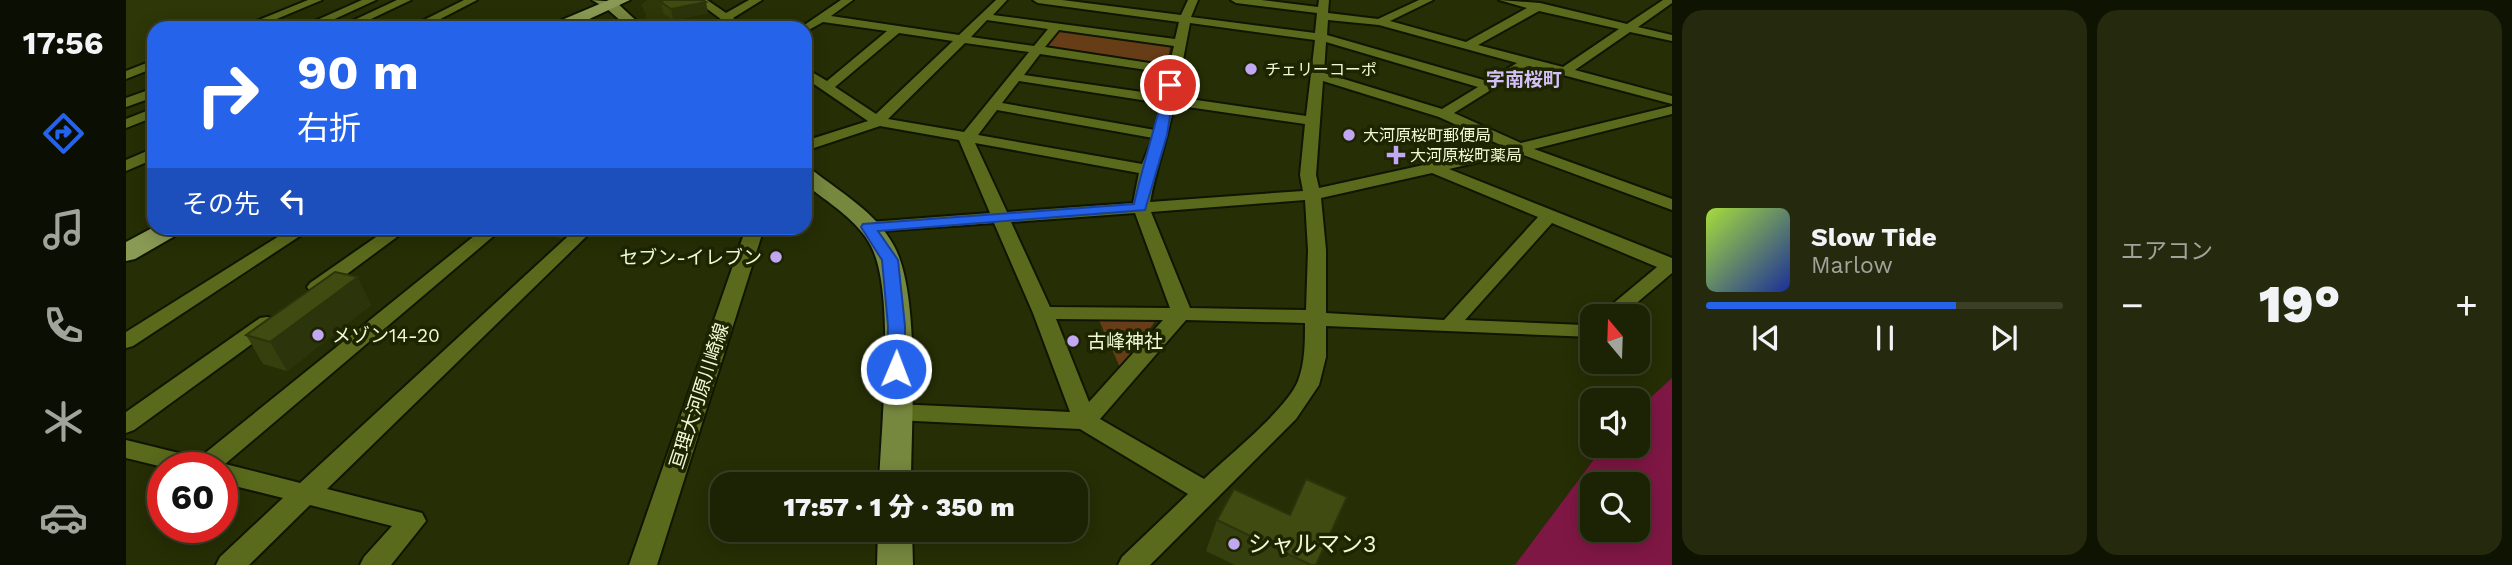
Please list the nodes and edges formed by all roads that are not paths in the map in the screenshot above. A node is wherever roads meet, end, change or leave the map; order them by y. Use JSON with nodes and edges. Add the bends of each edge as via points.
{"nodes":[{"id":1,"x":317,"y":0,"type":"edge"},
{"id":2,"x":371,"y":0,"type":"edge"},
{"id":3,"x":406,"y":0,"type":"edge"},
{"id":4,"x":472,"y":0,"type":"edge"},
{"id":5,"x":700,"y":0,"type":"edge"},
{"id":6,"x":757,"y":0,"type":"edge"},
{"id":7,"x":848,"y":0,"type":"edge"},
{"id":8,"x":1002,"y":0,"type":"edge"},
{"id":9,"x":1038,"y":0,"type":"edge"},
{"id":10,"x":1193,"y":0,"type":"edge"},
{"id":11,"x":1236,"y":0,"type":"edge"},
{"id":12,"x":1428,"y":0,"type":"edge"},
{"id":13,"x":1504,"y":0,"type":"edge"},
{"id":14,"x":1550,"y":0,"type":"edge"},
{"id":15,"x":1670,"y":0,"type":"edge"},
{"id":16,"x":607,"y":1,"type":"edge"},
{"id":17,"x":1536,"y":8,"type":"junction"},
{"id":18,"x":1324,"y":9,"type":"edge"},
{"id":19,"x":986,"y":17,"type":"junction"},
{"id":20,"x":726,"y":18,"type":"junction"},
{"id":21,"x":822,"y":18,"type":"junction"},
{"id":22,"x":1185,"y":19,"type":"junction"},
{"id":23,"x":263,"y":21,"type":"edge"},
{"id":24,"x":322,"y":21,"type":"edge"},
{"id":25,"x":359,"y":21,"type":"edge"},
{"id":26,"x":428,"y":21,"type":"edge"},
{"id":27,"x":556,"y":21,"type":"edge"},
{"id":28,"x":568,"y":21,"type":"edge"},
{"id":29,"x":629,"y":21,"type":"edge"},
{"id":30,"x":730,"y":21,"type":"edge"},
{"id":31,"x":1379,"y":22,"type":"junction"},
{"id":32,"x":812,"y":24,"type":"edge"},
{"id":33,"x":894,"y":24,"type":"junction"},
{"id":34,"x":1056,"y":26,"type":"junction"},
{"id":35,"x":1629,"y":28,"type":"junction"},
{"id":36,"x":1321,"y":37,"type":"junction"},
{"id":37,"x":1672,"y":38,"type":"edge"},
{"id":38,"x":964,"y":39,"type":"junction"},
{"id":39,"x":1180,"y":43,"type":"junction"},
{"id":40,"x":1467,"y":46,"type":"junction"},
{"id":41,"x":1037,"y":49,"type":"junction"},
{"id":42,"x":1527,"y":62,"type":"junction"},
{"id":43,"x":147,"y":67,"type":"edge"},
{"id":44,"x":1173,"y":70,"type":"junction"},
{"id":45,"x":1564,"y":72,"type":"junction"},
{"id":46,"x":126,"y":75,"type":"edge"},
{"id":47,"x":1318,"y":75,"type":"junction"},
{"id":48,"x":812,"y":77,"type":"edge"},
{"id":49,"x":1015,"y":77,"type":"junction"},
{"id":50,"x":1489,"y":86,"type":"junction"},
{"id":51,"x":827,"y":87,"type":"junction"},
{"id":52,"x":147,"y":95,"type":"edge"},
{"id":53,"x":1672,"y":100,"type":"edge"},
{"id":54,"x":1167,"y":101,"type":"junction"},
{"id":55,"x":126,"y":105,"type":"edge"},
{"id":56,"x":992,"y":105,"type":"junction"},
{"id":57,"x":147,"y":110,"type":"edge"},
{"id":58,"x":1672,"y":110,"type":"edge"},
{"id":59,"x":147,"y":114,"type":"edge"},
{"id":60,"x":1444,"y":114,"type":"junction"},
{"id":61,"x":877,"y":121,"type":"junction"},
{"id":62,"x":1312,"y":121,"type":"junction"},
{"id":63,"x":126,"y":124,"type":"edge"},
{"id":64,"x":1161,"y":135,"type":"junction"},
{"id":65,"x":967,"y":136,"type":"junction"},
{"id":66,"x":812,"y":144,"type":"edge"},
{"id":67,"x":1519,"y":148,"type":"junction"},
{"id":68,"x":147,"y":156,"type":"edge"},
{"id":69,"x":126,"y":166,"type":"edge"},
{"id":70,"x":1434,"y":168,"type":"junction"},
{"id":71,"x":1148,"y":170,"type":"junction"},
{"id":72,"x":812,"y":180,"type":"edge"},
{"id":73,"x":1312,"y":195,"type":"junction"},
{"id":74,"x":1672,"y":205,"type":"edge"},
{"id":75,"x":1140,"y":207,"type":"junction"},
{"id":76,"x":1548,"y":217,"type":"junction"},
{"id":77,"x":1002,"y":218,"type":"junction"},
{"id":78,"x":147,"y":225,"type":"edge"},
{"id":79,"x":869,"y":227,"type":"junction"},
{"id":80,"x":158,"y":235,"type":"edge"},
{"id":81,"x":292,"y":235,"type":"edge"},
{"id":82,"x":390,"y":235,"type":"edge"},
{"id":83,"x":486,"y":235,"type":"edge"},
{"id":84,"x":580,"y":235,"type":"edge"},
{"id":85,"x":753,"y":235,"type":"edge"},
{"id":86,"x":126,"y":236,"type":"edge"},
{"id":87,"x":126,"y":253,"type":"edge"},
{"id":88,"x":1671,"y":265,"type":"edge"},
{"id":89,"x":301,"y":298,"type":"edge"},
{"id":90,"x":1623,"y":304,"type":"edge"},
{"id":91,"x":1182,"y":312,"type":"junction"},
{"id":92,"x":1044,"y":313,"type":"junction"},
{"id":93,"x":279,"y":314,"type":"edge"},
{"id":94,"x":1317,"y":318,"type":"junction"},
{"id":95,"x":1450,"y":325,"type":"junction"},
{"id":96,"x":1580,"y":332,"type":"edge"},
{"id":97,"x":126,"y":341,"type":"edge"},
{"id":98,"x":895,"y":412,"type":"junction"},
{"id":99,"x":1085,"y":421,"type":"junction"},
{"id":100,"x":126,"y":424,"type":"edge"},
{"id":101,"x":126,"y":449,"type":"edge"},
{"id":102,"x":223,"y":452,"type":"edge"},
{"id":103,"x":147,"y":454,"type":"edge"},
{"id":104,"x":895,"y":472,"type":"edge"},
{"id":105,"x":238,"y":477,"type":"edge"},
{"id":106,"x":1207,"y":493,"type":"junction"},
{"id":107,"x":306,"y":494,"type":"junction"},
{"id":108,"x":895,"y":542,"type":"edge"},
{"id":109,"x":230,"y":565,"type":"edge"},
{"id":110,"x":374,"y":565,"type":"edge"},
{"id":111,"x":643,"y":565,"type":"edge"},
{"id":112,"x":895,"y":565,"type":"edge"},
{"id":113,"x":1132,"y":565,"type":"edge"}],
"edges":[{"from":1,"to":23,"type":"street"},
{"from":2,"to":24,"type":"street"},
{"from":3,"to":25,"type":"street"},
{"from":4,"to":26,"type":"street"},
{"from":5,"to":20,"type":"street"},
{"from":6,"to":20,"type":"street"},
{"from":7,"to":21,"type":"street"},
{"from":8,"to":19,"type":"street"},
{"from":9,"to":22,"type":"street"},
{"from":10,"to":22,"type":"street"},
{"from":11,"to":18,"type":"street"},
{"from":12,"to":31,"type":"street"},
{"from":13,"to":17,"type":"street"},
{"from":14,"to":17,"type":"street"},
{"from":15,"to":35,"type":"street"},
{"from":16,"to":27,"type":"highway"},
{"from":16,"to":28,"type":"highway"},
{"from":16,"to":29,"type":"main road"},
{"from":17,"to":35,"type":"street"},
{"from":17,"to":40,"type":"street"},
{"from":18,"to":31,"type":"street"},
{"from":18,"to":36,"type":"street"},
{"from":19,"to":34,"type":"street"},
{"from":19,"to":38,"type":"street"},
{"from":20,"to":30,"type":"street"},
{"from":21,"to":32,"type":"street"},
{"from":21,"to":33,"type":"street"},
{"from":22,"to":36,"type":"street"},
{"from":22,"to":39,"type":"street"},
{"from":31,"to":40,"type":"street"},
{"from":33,"to":38,"type":"street"},
{"from":33,"to":51,"type":"street"},
{"from":34,"to":39,"type":"street"},
{"from":34,"to":41,"type":"street"},
{"from":35,"to":37,"type":"street"},
{"from":35,"to":45,"type":"street"},
{"from":36,"to":47,"type":"street"},
{"from":36,"to":50,"type":"street"},
{"from":38,"to":41,"type":"street"},
{"from":38,"to":61,"type":"street"},
{"from":39,"to":44,"type":"street"},
{"from":40,"to":42,"type":"street"},
{"from":41,"to":44,"type":"street"},
{"from":41,"to":49,"type":"street"},
{"from":42,"to":45,"type":"street"},
{"from":42,"to":50,"type":"street"},
{"from":43,"to":46,"type":"street"},
{"from":44,"to":54,"type":"street"},
{"from":45,"to":53,"type":"street"},
{"from":47,"to":60,"type":"street"},
{"from":47,"to":62,"type":"street"},
{"from":48,"to":51,"type":"street"},
{"from":49,"to":54,"type":"street"},
{"from":49,"to":56,"type":"street"},
{"from":50,"to":60,"type":"street"},
{"from":51,"to":61,"type":"street"},
{"from":52,"to":55,"type":"street"},
{"from":54,"to":62,"type":"street"},
{"from":54,"to":64,"type":"street"},
{"from":55,"to":57,"type":"street"},
{"from":56,"to":64,"type":"street"},
{"from":56,"to":65,"type":"street"},
{"from":58,"to":67,"type":"street"},
{"from":59,"to":63,"type":"street"},
{"from":60,"to":67,"type":"street"},
{"from":61,"to":65,"type":"street"},
{"from":61,"to":66,"type":"street"},
{"from":62,"to":73,"type":"street","via":[[1308,175]]},
{"from":64,"to":71,"type":"street"},
{"from":65,"to":71,"type":"street"},
{"from":65,"to":77,"type":"street"},
{"from":67,"to":70,"type":"street"},
{"from":67,"to":74,"type":"street"},
{"from":68,"to":69,"type":"street"},
{"from":70,"to":73,"type":"street"},
{"from":70,"to":76,"type":"street"},
{"from":71,"to":75,"type":"street"},
{"from":72,"to":79,"type":"main road"},
{"from":73,"to":75,"type":"street"},
{"from":73,"to":94,"type":"street"},
{"from":75,"to":77,"type":"street"},
{"from":75,"to":91,"type":"street"},
{"from":76,"to":88,"type":"street"},
{"from":76,"to":95,"type":"street"},
{"from":77,"to":79,"type":"street"},
{"from":77,"to":92,"type":"street"},
{"from":78,"to":86,"type":"highway"},
{"from":79,"to":98,"type":"main road","via":[[890,260],[894,281]]},
{"from":80,"to":87,"type":"highway"},
{"from":81,"to":97,"type":"street"},
{"from":82,"to":89,"type":"street"},
{"from":83,"to":102,"type":"street"},
{"from":84,"to":107,"type":"street"},
{"from":85,"to":111,"type":"street","name":"亘理大河原川崎線"},
{"from":88,"to":90,"type":"street"},
{"from":91,"to":92,"type":"street"},
{"from":91,"to":94,"type":"street"},
{"from":91,"to":99,"type":"street"},
{"from":92,"to":99,"type":"street"},
{"from":93,"to":100,"type":"street"},
{"from":94,"to":95,"type":"street"},
{"from":94,"to":106,"type":"street","via":[[1308,385],[1288,413]]},
{"from":95,"to":96,"type":"street"},
{"from":98,"to":99,"type":"street"},
{"from":98,"to":104,"type":"main road"},
{"from":99,"to":106,"type":"street"},
{"from":101,"to":103,"type":"street"},
{"from":105,"to":107,"type":"street"},
{"from":106,"to":113,"type":"street"},
{"from":107,"to":109,"type":"street"},
{"from":107,"to":110,"type":"street","via":[[413,521]]},
{"from":108,"to":112,"type":"main road"}]}
